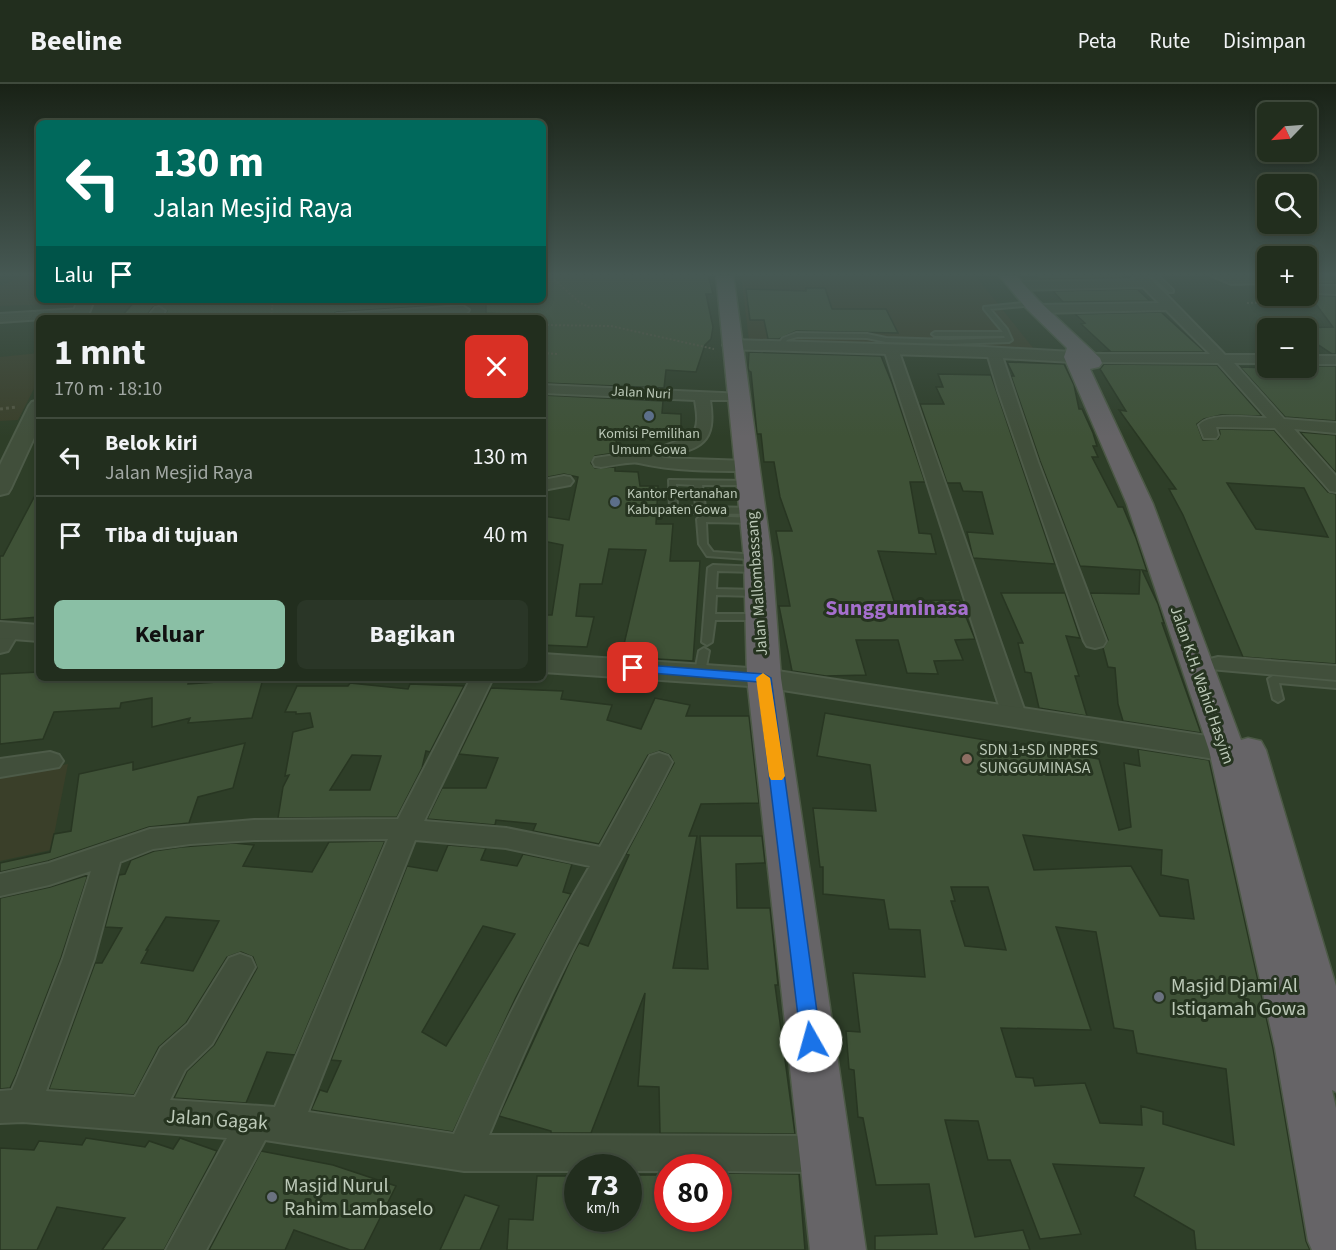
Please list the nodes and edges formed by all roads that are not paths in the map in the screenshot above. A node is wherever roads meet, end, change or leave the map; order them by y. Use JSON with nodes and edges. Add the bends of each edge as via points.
{"nodes":[{"id":1,"x":730,"y":328,"type":"edge"},
{"id":2,"x":1002,"y":328,"type":"edge"},
{"id":3,"x":1055,"y":328,"type":"edge"},
{"id":4,"x":1193,"y":328,"type":"edge"},
{"id":5,"x":780,"y":346,"type":"junction"},
{"id":6,"x":732,"y":349,"type":"junction"},
{"id":7,"x":891,"y":349,"type":"junction"},
{"id":8,"x":994,"y":353,"type":"junction"},
{"id":9,"x":1080,"y":355,"type":"junction"},
{"id":10,"x":1223,"y":359,"type":"junction"},
{"id":11,"x":1257,"y":359,"type":"edge"},
{"id":12,"x":1317,"y":360,"type":"edge"},
{"id":13,"x":1334,"y":361,"type":"edge"},
{"id":14,"x":546,"y":389,"type":"edge"},
{"id":15,"x":702,"y":395,"type":"junction"},
{"id":16,"x":739,"y":397,"type":"junction"},
{"id":17,"x":36,"y":415,"type":"edge"},
{"id":18,"x":1279,"y":423,"type":"junction"},
{"id":19,"x":1336,"y":428,"type":"edge"},
{"id":20,"x":1210,"y":435,"type":"dead end"},
{"id":21,"x":639,"y":459,"type":"junction"},
{"id":22,"x":601,"y":462,"type":"dead end"},
{"id":23,"x":564,"y":481,"type":"dead end"},
{"id":24,"x":698,"y":482,"type":"junction"},
{"id":25,"x":546,"y":484,"type":"edge"},
{"id":26,"x":1336,"y":487,"type":"edge"},
{"id":27,"x":0,"y":488,"type":"edge"},
{"id":28,"x":736,"y":493,"type":"junction"},
{"id":29,"x":701,"y":510,"type":"junction"},
{"id":30,"x":747,"y":581,"type":"junction"},
{"id":31,"x":716,"y":593,"type":"junction"},
{"id":32,"x":714,"y":617,"type":"junction"},
{"id":33,"x":36,"y":633,"type":"edge"},
{"id":34,"x":3,"y":635,"type":"edge"},
{"id":35,"x":1095,"y":641,"type":"dead end"},
{"id":36,"x":704,"y":655,"type":"junction"},
{"id":37,"x":546,"y":663,"type":"edge"},
{"id":38,"x":1218,"y":664,"type":"junction"},
{"id":39,"x":1336,"y":673,"type":"edge"},
{"id":40,"x":764,"y":678,"type":"junction"},
{"id":41,"x":480,"y":681,"type":"edge"},
{"id":42,"x":1336,"y":685,"type":"edge"},
{"id":43,"x":1278,"y":699,"type":"dead end"},
{"id":44,"x":1014,"y":715,"type":"junction"},
{"id":45,"x":1227,"y":750,"type":"junction"},
{"id":46,"x":50,"y":761,"type":"dead end"},
{"id":47,"x":659,"y":762,"type":"dead end"},
{"id":48,"x":0,"y":768,"type":"edge"},
{"id":49,"x":406,"y":829,"type":"junction"},
{"id":50,"x":106,"y":856,"type":"junction"},
{"id":51,"x":608,"y":859,"type":"junction"},
{"id":52,"x":0,"y":885,"type":"edge"},
{"id":53,"x":240,"y":967,"type":"dead end"},
{"id":54,"x":1336,"y":1069,"type":"edge"},
{"id":55,"x":11,"y":1107,"type":"edge"},
{"id":56,"x":144,"y":1115,"type":"junction"},
{"id":57,"x":270,"y":1124,"type":"junction"},
{"id":58,"x":448,"y":1150,"type":"junction"},
{"id":59,"x":826,"y":1154,"type":"junction"},
{"id":60,"x":1336,"y":1241,"type":"edge"},
{"id":61,"x":185,"y":1250,"type":"edge"},
{"id":62,"x":837,"y":1250,"type":"edge"}],
"edges":[{"from":1,"to":6,"type":"highway","name":"Jalan Mallombassang"},
{"from":2,"to":5,"type":"lane","via":[[1009,340],[796,335]]},
{"from":3,"to":9,"type":"highway","name":"Jalan K.H. Wahid Hasyim"},
{"from":4,"to":10,"type":"street"},
{"from":5,"to":6,"type":"street"},
{"from":5,"to":7,"type":"street"},
{"from":6,"to":16,"type":"highway","name":"Jalan Mallombassang"},
{"from":7,"to":8,"type":"street"},
{"from":7,"to":44,"type":"street"},
{"from":8,"to":9,"type":"street"},
{"from":8,"to":35,"type":"street"},
{"from":9,"to":10,"type":"street"},
{"from":9,"to":38,"type":"highway","name":"Jalan K.H. Wahid Hasyim","via":[[1159,506]]},
{"from":9,"to":45,"type":"highway","name":"Jalan K.H. Wahid Hasyim","via":[[1140,504]]},
{"from":10,"to":11,"type":"street"},
{"from":10,"to":18,"type":"street"},
{"from":12,"to":13,"type":"street"},
{"from":14,"to":15,"type":"street","name":"Jalan Nuri"},
{"from":15,"to":16,"type":"street","name":"Jalan Nuri"},
{"from":15,"to":21,"type":"street","via":[[702,435],[678,448]]},
{"from":16,"to":28,"type":"highway","name":"Jalan Mallombassang"},
{"from":17,"to":27,"type":"street"},
{"from":18,"to":19,"type":"street"},
{"from":18,"to":20,"type":"street","via":[[1211,423],[1207,425]]},
{"from":18,"to":26,"type":"street"},
{"from":21,"to":22,"type":"street"},
{"from":21,"to":28,"type":"street"},
{"from":23,"to":25,"type":"street"},
{"from":24,"to":28,"type":"lane"},
{"from":24,"to":29,"type":"lane"},
{"from":24,"to":29,"type":"lane","via":[[672,482],[673,507]]},
{"from":28,"to":29,"type":"lane","via":[[714,510]]},
{"from":28,"to":30,"type":"highway","name":"Jalan Mallombassang"},
{"from":28,"to":30,"type":"lane","via":[[701,519],[703,544],[710,554]]},
{"from":30,"to":31,"type":"lane"},
{"from":30,"to":31,"type":"lane","via":[[722,568],[713,568]]},
{"from":30,"to":32,"type":"lane"},
{"from":30,"to":40,"type":"highway","name":"Jalan Mallombassang"},
{"from":31,"to":32,"type":"lane"},
{"from":32,"to":36,"type":"lane"},
{"from":33,"to":34,"type":"street"},
{"from":36,"to":37,"type":"street"},
{"from":36,"to":40,"type":"street"},
{"from":38,"to":39,"type":"street"},
{"from":38,"to":54,"type":"highway","name":"Jalan K.H. Wahid Hasyim","via":[[1248,751]]},
{"from":40,"to":44,"type":"street"},
{"from":40,"to":59,"type":"highway","name":"Jalan Mallombassang"},
{"from":41,"to":49,"type":"street"},
{"from":42,"to":43,"type":"lane","via":[[1273,679]]},
{"from":44,"to":45,"type":"street"},
{"from":45,"to":60,"type":"highway","name":"Jalan K.H. Wahid Hasyim","via":[[1299,1048]]},
{"from":46,"to":48,"type":"street"},
{"from":47,"to":51,"type":"street"},
{"from":49,"to":50,"type":"street","via":[[190,834],[150,839]]},
{"from":49,"to":51,"type":"street","via":[[507,838]]},
{"from":49,"to":57,"type":"street"},
{"from":50,"to":52,"type":"street"},
{"from":50,"to":55,"type":"street","via":[[85,946],[58,1022]]},
{"from":51,"to":58,"type":"street","via":[[510,1045]]},
{"from":53,"to":56,"type":"street","via":[[200,1034],[173,1059]]},
{"from":55,"to":56,"type":"street","name":"Jalan Gagak"},
{"from":56,"to":57,"type":"street","name":"Jalan Gagak"},
{"from":57,"to":58,"type":"street","name":"Jalan Gagak"},
{"from":57,"to":61,"type":"street"},
{"from":58,"to":59,"type":"street","name":"Jalan Gagak"},
{"from":59,"to":62,"type":"highway","name":"Jalan Mallombassang"}]}
